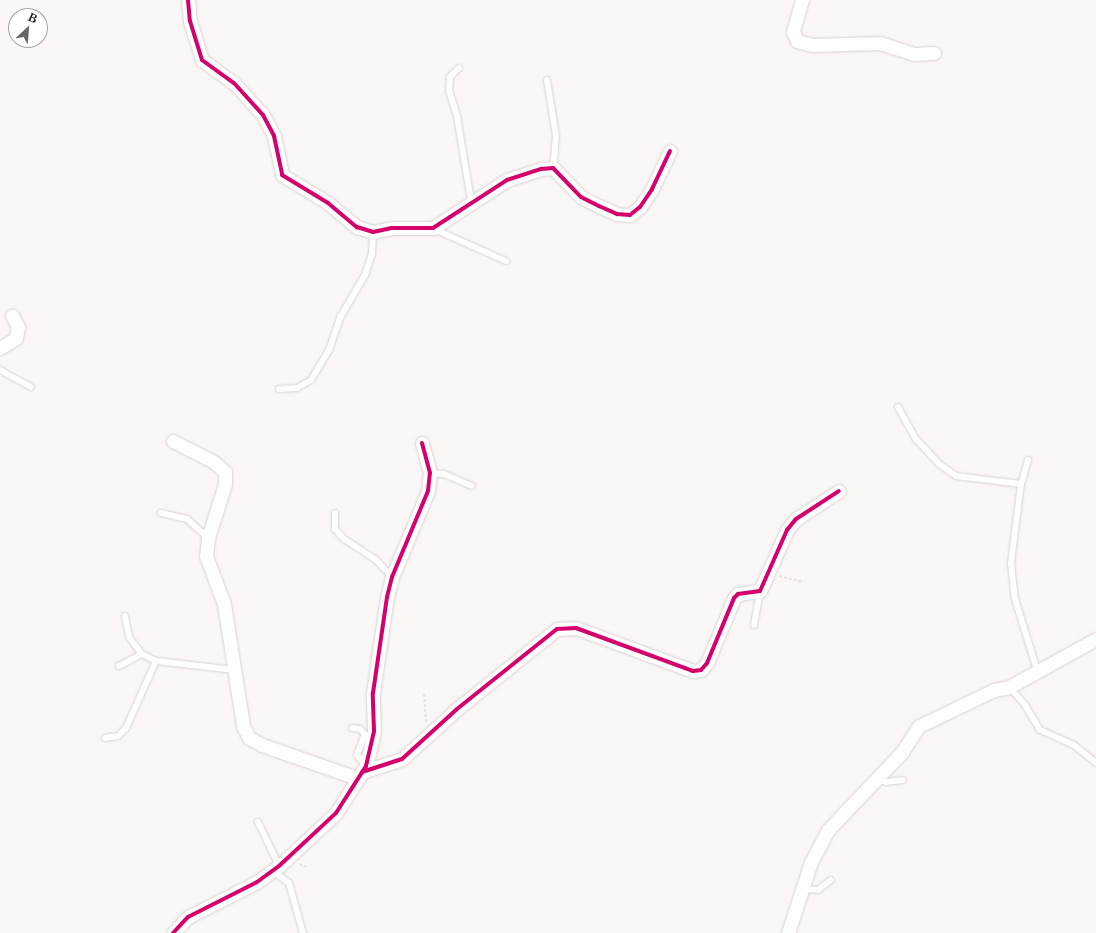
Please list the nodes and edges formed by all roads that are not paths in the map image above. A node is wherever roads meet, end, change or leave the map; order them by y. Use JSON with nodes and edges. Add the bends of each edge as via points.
{"nodes":[{"id":1,"x":188,"y":0,"type":"edge"},
{"id":2,"x":802,"y":0,"type":"edge"},
{"id":3,"x":934,"y":53,"type":"dead end"},
{"id":4,"x":459,"y":68,"type":"dead end"},
{"id":5,"x":547,"y":80,"type":"dead end"},
{"id":6,"x":670,"y":151,"type":"dead end"},
{"id":7,"x":553,"y":168,"type":"junction"},
{"id":8,"x":471,"y":201,"type":"junction"},
{"id":9,"x":433,"y":228,"type":"junction"},
{"id":10,"x":373,"y":232,"type":"junction"},
{"id":11,"x":506,"y":261,"type":"dead end"},
{"id":12,"x":12,"y":315,"type":"dead end"},
{"id":13,"x":0,"y":348,"type":"edge"},
{"id":14,"x":0,"y":370,"type":"edge"},
{"id":15,"x":31,"y":387,"type":"dead end"},
{"id":16,"x":279,"y":389,"type":"dead end"},
{"id":17,"x":898,"y":407,"type":"dead end"},
{"id":18,"x":174,"y":441,"type":"dead end"},
{"id":19,"x":422,"y":443,"type":"dead end"},
{"id":20,"x":1028,"y":460,"type":"dead end"},
{"id":21,"x":430,"y":473,"type":"junction"},
{"id":22,"x":1021,"y":484,"type":"junction"},
{"id":23,"x":472,"y":486,"type":"dead end"},
{"id":24,"x":839,"y":491,"type":"dead end"},
{"id":25,"x":161,"y":513,"type":"dead end"},
{"id":26,"x":335,"y":513,"type":"dead end"},
{"id":27,"x":208,"y":538,"type":"junction"},
{"id":28,"x":392,"y":576,"type":"junction"},
{"id":29,"x":760,"y":591,"type":"junction"},
{"id":30,"x":125,"y":616,"type":"dead end"},
{"id":31,"x":754,"y":625,"type":"dead end"},
{"id":32,"x":1096,"y":639,"type":"edge"},
{"id":33,"x":142,"y":654,"type":"junction"},
{"id":34,"x":156,"y":660,"type":"junction"},
{"id":35,"x":119,"y":666,"type":"dead end"},
{"id":36,"x":234,"y":670,"type":"junction"},
{"id":37,"x":1037,"y":670,"type":"junction"},
{"id":38,"x":1009,"y":688,"type":"junction"},
{"id":39,"x":352,"y":728,"type":"dead end"},
{"id":40,"x":106,"y":738,"type":"dead end"},
{"id":41,"x":1096,"y":763,"type":"edge"},
{"id":42,"x":361,"y":772,"type":"junction"},
{"id":43,"x":874,"y":779,"type":"junction"},
{"id":44,"x":903,"y":780,"type":"dead end"},
{"id":45,"x":258,"y":822,"type":"dead end"},
{"id":46,"x":275,"y":868,"type":"junction"},
{"id":47,"x":831,"y":880,"type":"dead end"},
{"id":48,"x":804,"y":889,"type":"junction"},
{"id":49,"x":173,"y":933,"type":"edge"},
{"id":50,"x":303,"y":933,"type":"edge"},
{"id":51,"x":788,"y":933,"type":"edge"}],
"edges":[{"from":1,"to":10,"type":"street","via":[[190,21],[202,60],[234,83],[263,114],[274,136],[282,175],[317,196],[357,227]]},
{"from":2,"to":3,"type":"street","via":[[793,32],[797,42],[812,45],[880,43],[914,54]]},
{"from":4,"to":8,"type":"lane","via":[[450,77],[449,90],[457,116]]},
{"from":5,"to":7,"type":"lane","via":[[556,136]]},
{"from":6,"to":7,"type":"street","via":[[652,189],[640,208],[630,215],[617,214],[581,197]]},
{"from":7,"to":8,"type":"street","via":[[541,169],[507,180]]},
{"from":8,"to":9,"type":"street"},
{"from":9,"to":10,"type":"street"},
{"from":9,"to":11,"type":"lane"},
{"from":10,"to":16,"type":"lane","via":[[372,254],[365,275],[341,316],[328,350],[311,380],[297,388]]},
{"from":12,"to":13,"type":"street","via":[[18,327],[16,338]]},
{"from":14,"to":15,"type":"lane"},
{"from":17,"to":22,"type":"lane","via":[[916,439],[938,464],[956,476]]},
{"from":18,"to":27,"type":"street","via":[[214,462],[225,472],[225,484]]},
{"from":19,"to":21,"type":"street"},
{"from":20,"to":22,"type":"lane"},
{"from":21,"to":23,"type":"lane","via":[[444,474]]},
{"from":21,"to":28,"type":"street","via":[[428,492]]},
{"from":22,"to":37,"type":"lane","via":[[1011,563],[1014,599]]},
{"from":24,"to":29,"type":"street","via":[[796,519],[787,530],[773,558],[770,574]]},
{"from":25,"to":27,"type":"lane","via":[[187,519]]},
{"from":26,"to":28,"type":"lane","via":[[335,529],[344,539],[376,560]]},
{"from":27,"to":36,"type":"street","via":[[206,556],[224,604]]},
{"from":28,"to":42,"type":"street","via":[[373,693],[374,731]]},
{"from":29,"to":31,"type":"lane"},
{"from":29,"to":42,"type":"street","via":[[738,594],[734,598],[707,663],[701,670],[693,671],[576,628],[557,629],[402,759]]},
{"from":30,"to":33,"type":"lane","via":[[129,637]]},
{"from":32,"to":37,"type":"street"},
{"from":33,"to":34,"type":"lane"},
{"from":33,"to":35,"type":"lane"},
{"from":34,"to":36,"type":"lane"},
{"from":34,"to":40,"type":"lane","via":[[126,728],[118,736]]},
{"from":36,"to":42,"type":"street","via":[[242,726],[249,738]]},
{"from":37,"to":38,"type":"street"},
{"from":38,"to":41,"type":"lane","via":[[1025,705],[1040,730],[1074,745]]},
{"from":38,"to":43,"type":"street","via":[[994,690],[919,726],[902,752]]},
{"from":39,"to":42,"type":"lane","via":[[360,729],[365,734],[357,755]]},
{"from":42,"to":46,"type":"street","via":[[336,813]]},
{"from":43,"to":44,"type":"lane","via":[[886,782]]},
{"from":43,"to":48,"type":"street","via":[[828,830],[811,862]]},
{"from":45,"to":46,"type":"lane"},
{"from":46,"to":49,"type":"street","via":[[257,882],[188,917]]},
{"from":46,"to":50,"type":"lane","via":[[289,883]]},
{"from":47,"to":48,"type":"lane","via":[[818,890]]},
{"from":48,"to":51,"type":"street"}]}
